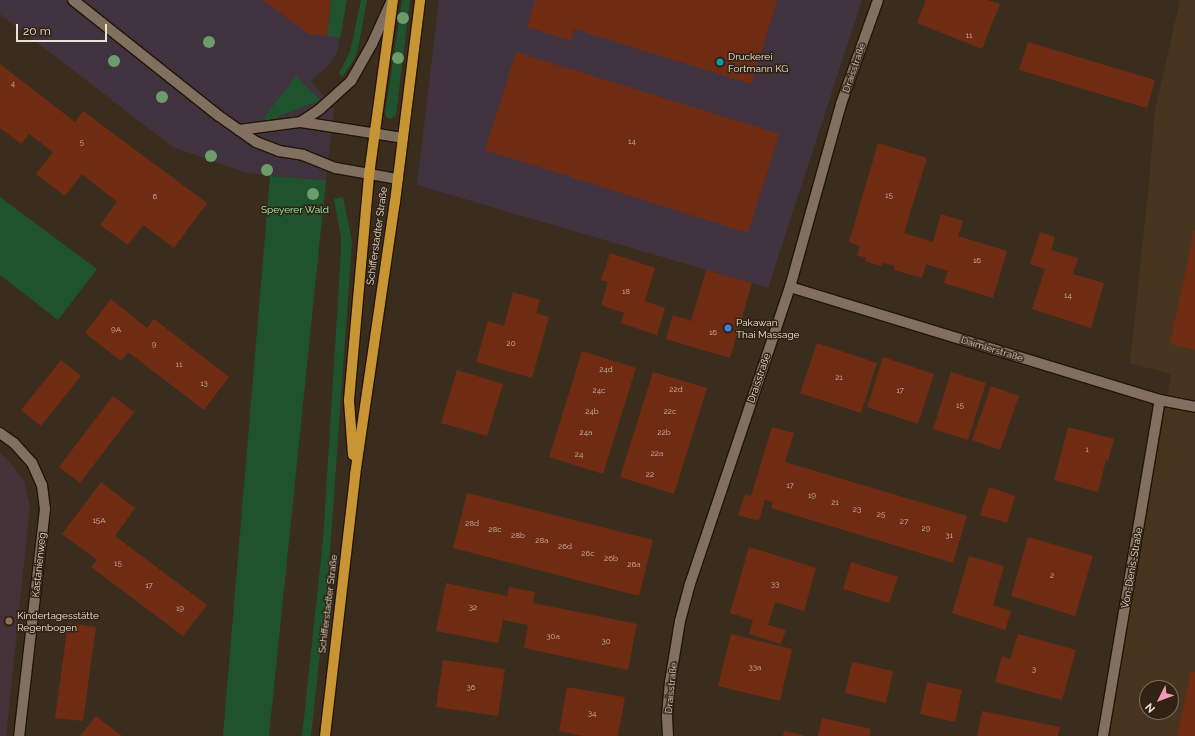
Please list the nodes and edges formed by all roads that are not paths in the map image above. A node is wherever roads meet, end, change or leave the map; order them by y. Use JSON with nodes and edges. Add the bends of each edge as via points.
{"nodes":[{"id":1,"x":73,"y":0,"type":"edge"},
{"id":2,"x":392,"y":0,"type":"edge"},
{"id":3,"x":420,"y":0,"type":"edge"},
{"id":4,"x":878,"y":0,"type":"edge"},
{"id":5,"x":301,"y":122,"type":"junction"},
{"id":6,"x":239,"y":130,"type":"junction"},
{"id":7,"x":374,"y":134,"type":"junction"},
{"id":8,"x":403,"y":138,"type":"junction"},
{"id":9,"x":369,"y":175,"type":"junction"},
{"id":10,"x":398,"y":179,"type":"junction"},
{"id":11,"x":790,"y":287,"type":"junction"},
{"id":12,"x":1160,"y":400,"type":"junction"},
{"id":13,"x":1195,"y":407,"type":"edge"},
{"id":14,"x":0,"y":433,"type":"edge"},
{"id":15,"x":355,"y":475,"type":"junction"},
{"id":16,"x":19,"y":736,"type":"edge"},
{"id":17,"x":325,"y":736,"type":"edge"},
{"id":18,"x":668,"y":736,"type":"edge"},
{"id":19,"x":1103,"y":736,"type":"edge"}],
"edges":[{"from":1,"to":6,"type":"street"},
{"from":2,"to":5,"type":"street","via":[[372,44],[351,81],[331,101]]},
{"from":2,"to":7,"type":"main road","name":"Schifferstadter Straße"},
{"from":3,"to":8,"type":"main road","name":"Schifferstadter Straße"},
{"from":4,"to":11,"type":"street","name":"Draisstraße","via":[[841,104]]},
{"from":5,"to":6,"type":"street"},
{"from":5,"to":7,"type":"street"},
{"from":6,"to":9,"type":"street","via":[[256,142],[279,151],[302,155],[336,168]]},
{"from":7,"to":8,"type":"street"},
{"from":7,"to":9,"type":"main road","name":"Schifferstadter Straße"},
{"from":8,"to":10,"type":"main road","name":"Schifferstadter Straße"},
{"from":9,"to":10,"type":"street"},
{"from":9,"to":15,"type":"main road","name":"Schifferstadter Straße","via":[[349,400]]},
{"from":10,"to":15,"type":"main road","name":"Schifferstadter Straße"},
{"from":11,"to":12,"type":"street","name":"Daimlerstraße"},
{"from":11,"to":18,"type":"street","name":"Draisstraße","via":[[690,584],[680,621],[670,682]]},
{"from":12,"to":13,"type":"street","name":"Daimlerstraße"},
{"from":12,"to":19,"type":"street","name":"Von-Denis-Straße"},
{"from":14,"to":16,"type":"street","name":"Kastanienweg","via":[[32,463],[42,485],[45,509]]},
{"from":15,"to":17,"type":"main road","name":"Schifferstadter Straße"}]}
